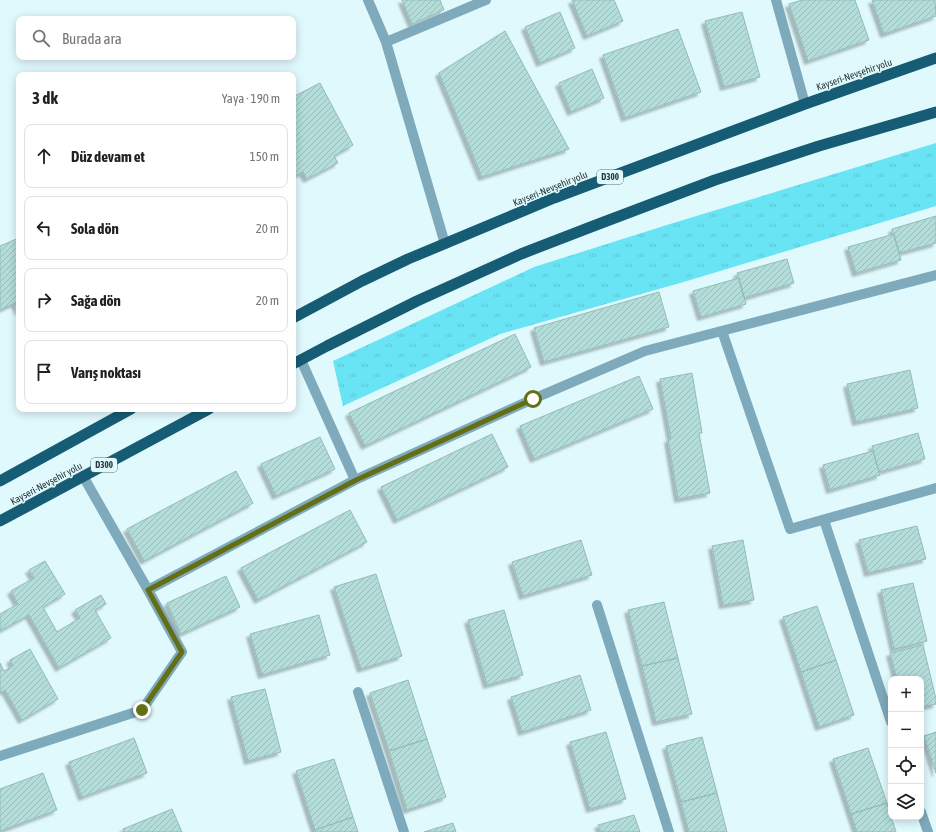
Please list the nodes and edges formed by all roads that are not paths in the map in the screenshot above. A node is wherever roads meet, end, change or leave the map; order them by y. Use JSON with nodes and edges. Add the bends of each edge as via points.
{"nodes":[{"id":1,"x":368,"y":0,"type":"edge"},
{"id":2,"x":486,"y":0,"type":"edge"},
{"id":3,"x":776,"y":0,"type":"edge"},
{"id":4,"x":471,"y":3,"type":"edge"},
{"id":5,"x":386,"y":42,"type":"junction"},
{"id":6,"x":936,"y":58,"type":"edge"},
{"id":7,"x":805,"y":104,"type":"junction"},
{"id":8,"x":936,"y":112,"type":"edge"},
{"id":9,"x":444,"y":244,"type":"junction"},
{"id":10,"x":936,"y":275,"type":"edge"},
{"id":11,"x":296,"y":316,"type":"edge"},
{"id":12,"x":722,"y":331,"type":"junction"},
{"id":13,"x":297,"y":362,"type":"edge"},
{"id":14,"x":126,"y":412,"type":"edge"},
{"id":15,"x":203,"y":412,"type":"edge"},
{"id":16,"x":83,"y":476,"type":"junction"},
{"id":17,"x":356,"y":480,"type":"junction"},
{"id":18,"x":0,"y":481,"type":"edge"},
{"id":19,"x":936,"y":488,"type":"edge"},
{"id":20,"x":824,"y":520,"type":"junction"},
{"id":21,"x":0,"y":521,"type":"edge"},
{"id":22,"x":148,"y":590,"type":"junction"},
{"id":23,"x":597,"y":605,"type":"dead end"},
{"id":24,"x":358,"y":692,"type":"dead end"},
{"id":25,"x":888,"y":713,"type":"edge"},
{"id":26,"x":0,"y":756,"type":"edge"},
{"id":27,"x":924,"y":820,"type":"edge"},
{"id":28,"x":404,"y":832,"type":"edge"},
{"id":29,"x":669,"y":832,"type":"edge"},
{"id":30,"x":928,"y":832,"type":"edge"}],
"edges":[{"from":1,"to":5,"type":"street"},
{"from":2,"to":4,"type":"street"},
{"from":3,"to":7,"type":"street"},
{"from":4,"to":5,"type":"street"},
{"from":5,"to":9,"type":"street"},
{"from":6,"to":7,"type":"highway","name":"Kayseri-Nevşehir yolu","number":"D300"},
{"from":7,"to":9,"type":"highway","name":"Kayseri-Nevşehir yolu","number":"D300","via":[[554,198]]},
{"from":8,"to":13,"type":"highway","via":[[715,180],[596,225],[451,285]]},
{"from":9,"to":11,"type":"highway","name":"Kayseri-Nevşehir yolu","number":"D300","via":[[362,281]]},
{"from":10,"to":12,"type":"street"},
{"from":12,"to":17,"type":"street","via":[[645,351]]},
{"from":12,"to":20,"type":"street","via":[[790,530]]},
{"from":13,"to":17,"type":"street"},
{"from":14,"to":18,"type":"highway"},
{"from":15,"to":16,"type":"highway","name":"Kayseri-Nevşehir yolu","number":"D300"},
{"from":16,"to":21,"type":"highway","name":"Kayseri-Nevşehir yolu","number":"D300"},
{"from":16,"to":22,"type":"street"},
{"from":17,"to":22,"type":"street"},
{"from":19,"to":20,"type":"street"},
{"from":20,"to":25,"type":"street"},
{"from":22,"to":26,"type":"street","via":[[182,652],[142,710]]},
{"from":23,"to":29,"type":"street"},
{"from":24,"to":28,"type":"street"},
{"from":27,"to":30,"type":"street"}]}
